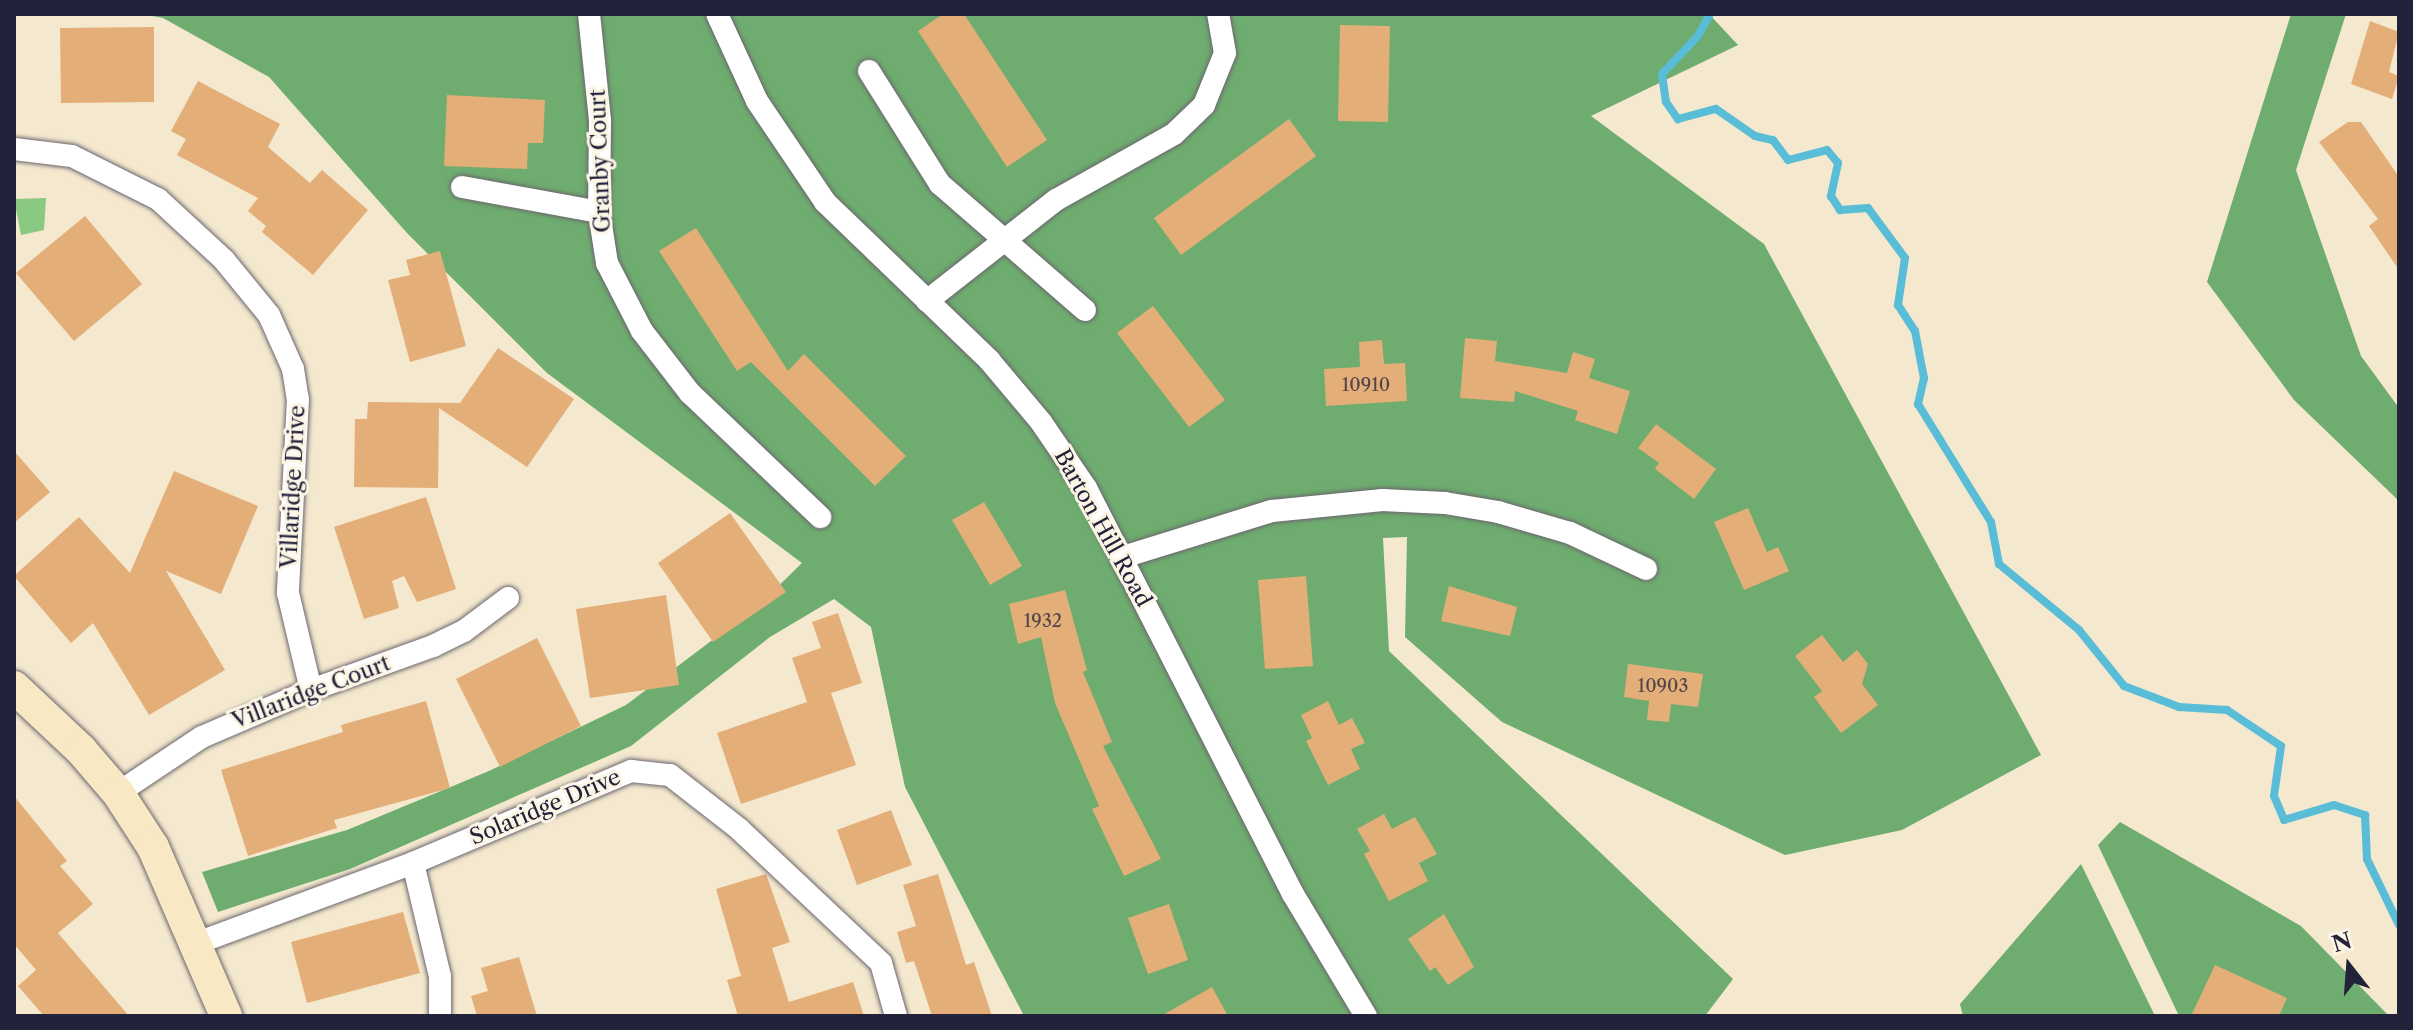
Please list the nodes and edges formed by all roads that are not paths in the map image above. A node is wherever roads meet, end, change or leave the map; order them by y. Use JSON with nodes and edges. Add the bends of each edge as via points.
{"nodes":[{"id":1,"x":589,"y":14,"type":"edge"},
{"id":2,"x":717,"y":14,"type":"edge"},
{"id":3,"x":1218,"y":14,"type":"edge"},
{"id":4,"x":869,"y":71,"type":"dead end"},
{"id":5,"x":14,"y":149,"type":"edge"},
{"id":6,"x":462,"y":187,"type":"dead end"},
{"id":7,"x":599,"y":212,"type":"junction"},
{"id":8,"x":1002,"y":241,"type":"junction"},
{"id":9,"x":927,"y":301,"type":"junction"},
{"id":10,"x":1085,"y":310,"type":"dead end"},
{"id":11,"x":820,"y":517,"type":"dead end"},
{"id":12,"x":1123,"y":557,"type":"junction"},
{"id":13,"x":1646,"y":569,"type":"dead end"},
{"id":14,"x":508,"y":598,"type":"dead end"},
{"id":15,"x":14,"y":687,"type":"edge"},
{"id":16,"x":311,"y":690,"type":"junction"},
{"id":17,"x":118,"y":793,"type":"junction"},
{"id":18,"x":413,"y":863,"type":"junction"},
{"id":19,"x":197,"y":943,"type":"junction"},
{"id":20,"x":226,"y":1016,"type":"edge"},
{"id":21,"x":440,"y":1016,"type":"edge"},
{"id":22,"x":896,"y":1016,"type":"edge"},
{"id":23,"x":1366,"y":1016,"type":"edge"}],
"edges":[{"from":1,"to":7,"type":"street","name":"Granby Court","via":[[600,121]]},
{"from":2,"to":9,"type":"street","name":"Barton Hill Road","via":[[757,101],[792,157],[867,246]]},
{"from":3,"to":8,"type":"street","via":[[1225,53],[1204,105],[1174,134],[1095,175]]},
{"from":4,"to":8,"type":"street","via":[[940,184]]},
{"from":5,"to":16,"type":"street","name":"Villaridge Drive","via":[[72,156],[158,199],[224,260],[269,315],[293,369],[298,399],[288,593]]},
{"from":6,"to":7,"type":"street"},
{"from":7,"to":11,"type":"street","name":"Granby Court","via":[[607,263],[642,331],[690,393]]},
{"from":8,"to":9,"type":"street"},
{"from":8,"to":10,"type":"street"},
{"from":9,"to":12,"type":"street","name":"Barton Hill Road","via":[[989,360],[1041,422],[1086,488]]},
{"from":12,"to":13,"type":"street","via":[[1272,511],[1382,500],[1498,512],[1570,533]]},
{"from":12,"to":23,"type":"street","name":"Barton Hill Road","via":[[1293,894]]},
{"from":14,"to":16,"type":"street","name":"Villaridge Court","via":[[464,631],[433,646]]},
{"from":15,"to":17,"type":"main road"},
{"from":16,"to":17,"type":"street","name":"Villaridge Court","via":[[202,737]]},
{"from":17,"to":19,"type":"main road","via":[[153,847]]},
{"from":18,"to":19,"type":"street","name":"Solaridge Drive"},
{"from":18,"to":21,"type":"street","via":[[440,976]]},
{"from":18,"to":22,"type":"street","name":"Solaridge Drive","via":[[631,771],[670,775],[739,829],[881,963]]},
{"from":19,"to":20,"type":"main road"}]}
